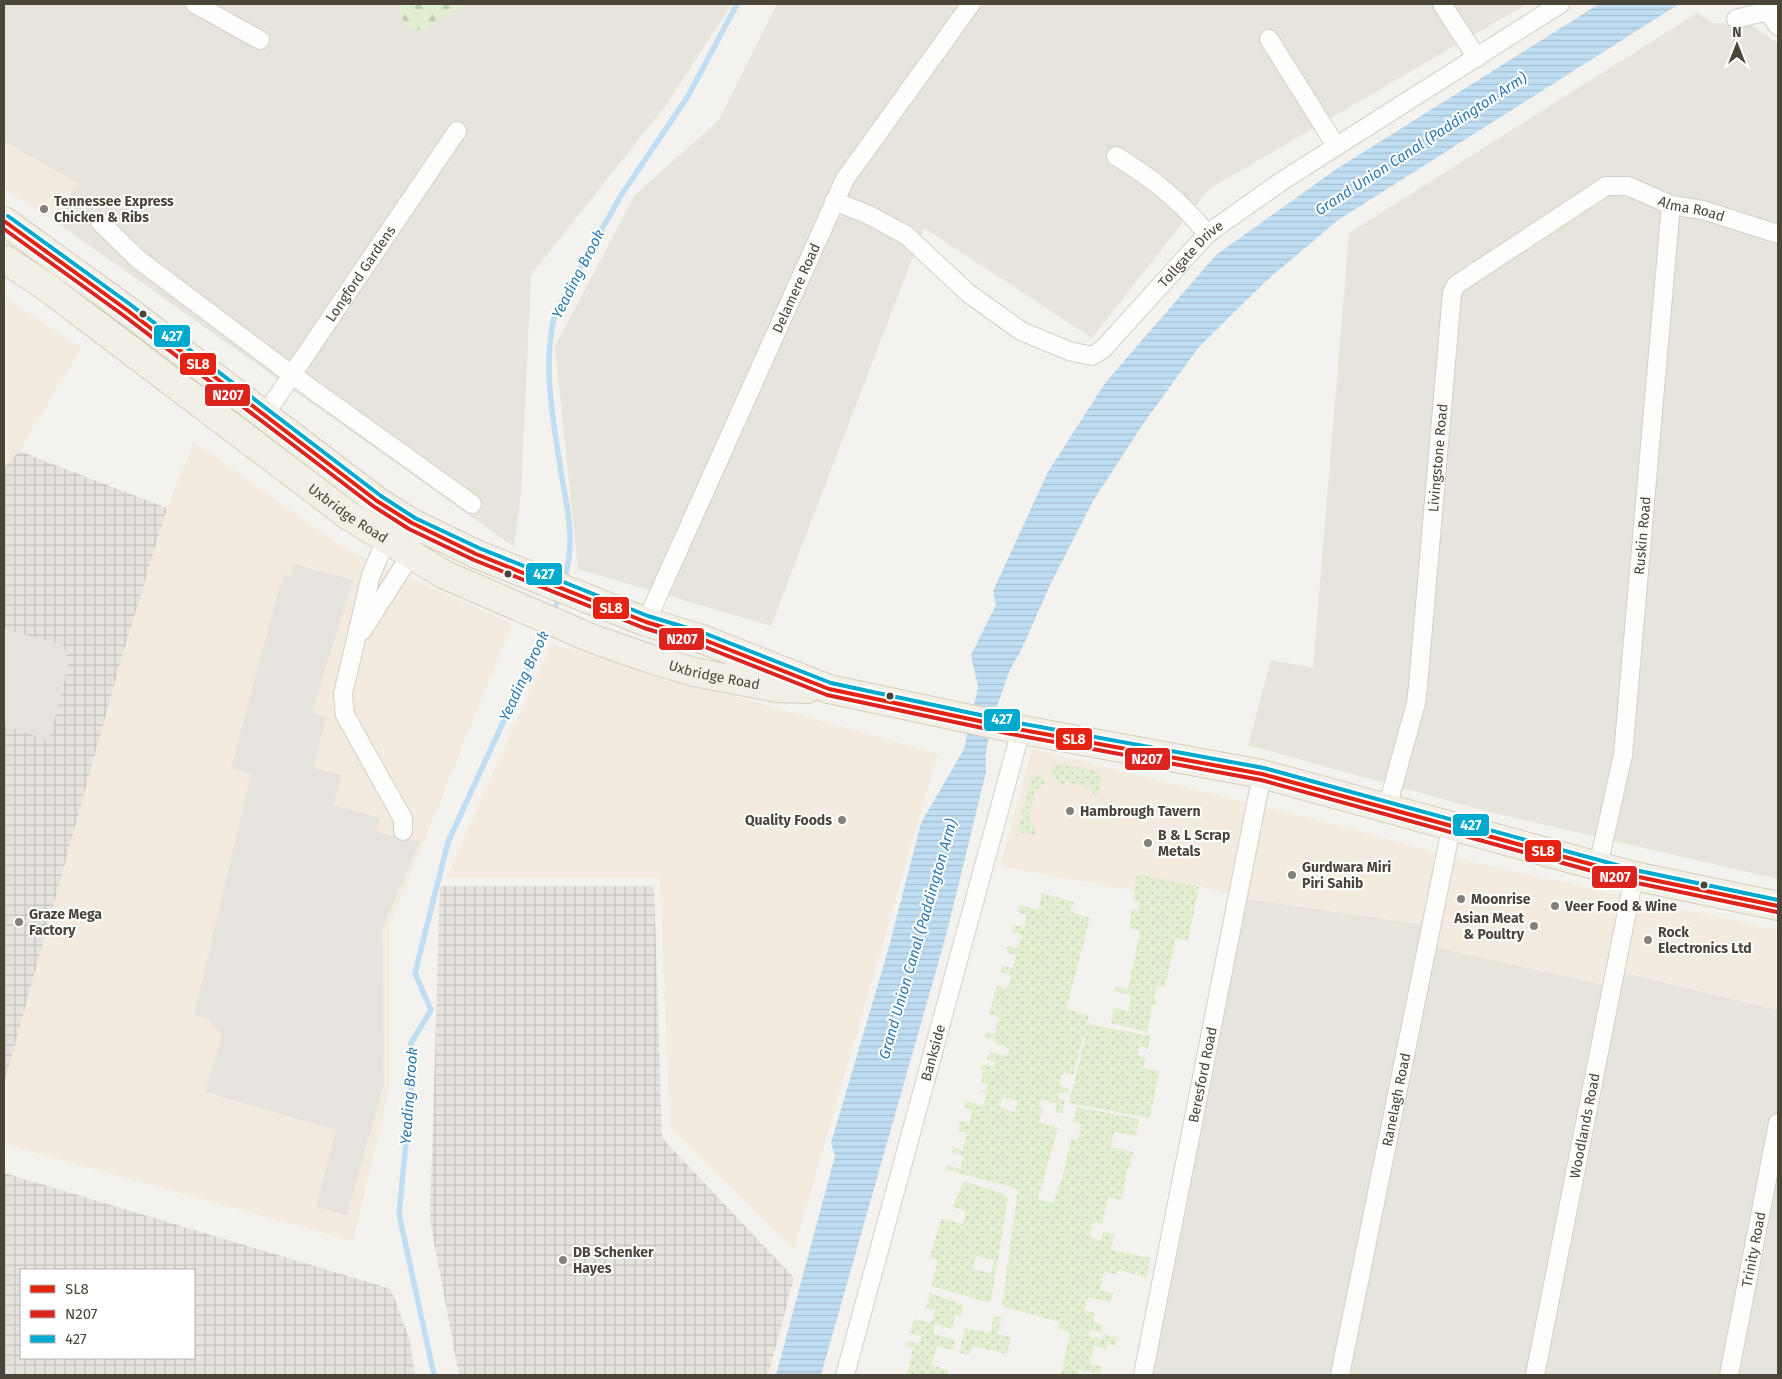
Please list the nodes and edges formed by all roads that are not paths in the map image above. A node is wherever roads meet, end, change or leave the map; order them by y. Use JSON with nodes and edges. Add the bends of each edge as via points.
{"nodes":[{"id":1,"x":195,"y":4,"type":"edge"},
{"id":2,"x":971,"y":4,"type":"edge"},
{"id":3,"x":1442,"y":4,"type":"edge"},
{"id":4,"x":1560,"y":4,"type":"edge"},
{"id":5,"x":1768,"y":8,"type":"edge"},
{"id":6,"x":1736,"y":19,"type":"dead end"},
{"id":7,"x":1778,"y":26,"type":"edge"},
{"id":8,"x":260,"y":40,"type":"dead end"},
{"id":9,"x":1269,"y":40,"type":"dead end"},
{"id":10,"x":1477,"y":58,"type":"junction"},
{"id":11,"x":457,"y":131,"type":"dead end"},
{"id":12,"x":1336,"y":146,"type":"junction"},
{"id":13,"x":1116,"y":156,"type":"dead end"},
{"id":14,"x":1606,"y":186,"type":"joint"},
{"id":15,"x":834,"y":201,"type":"junction"},
{"id":16,"x":1671,"y":205,"type":"junction"},
{"id":17,"x":4,"y":221,"type":"edge"},
{"id":18,"x":100,"y":222,"type":"dead end"},
{"id":19,"x":1207,"y":234,"type":"junction"},
{"id":20,"x":1778,"y":234,"type":"edge"},
{"id":21,"x":4,"y":259,"type":"edge"},
{"id":22,"x":292,"y":374,"type":"junction"},
{"id":23,"x":264,"y":416,"type":"junction"},
{"id":24,"x":472,"y":504,"type":"dead end"},
{"id":25,"x":412,"y":523,"type":"junction"},
{"id":26,"x":386,"y":540,"type":"junction"},
{"id":27,"x":410,"y":556,"type":"junction"},
{"id":28,"x":588,"y":599,"type":"junction"},
{"id":29,"x":646,"y":622,"type":"junction"},
{"id":30,"x":581,"y":634,"type":"junction"},
{"id":31,"x":702,"y":639,"type":"junction"},
{"id":32,"x":354,"y":644,"type":"junction"},
{"id":33,"x":694,"y":672,"type":"junction"},
{"id":34,"x":829,"y":689,"type":"junction"},
{"id":35,"x":1016,"y":729,"type":"junction"},
{"id":36,"x":1262,"y":774,"type":"junction"},
{"id":37,"x":1387,"y":808,"type":"junction"},
{"id":38,"x":1452,"y":824,"type":"junction"},
{"id":39,"x":403,"y":831,"type":"dead end"},
{"id":40,"x":1598,"y":866,"type":"junction"},
{"id":41,"x":1634,"y":876,"type":"junction"},
{"id":42,"x":1778,"y":906,"type":"edge"},
{"id":43,"x":1778,"y":1124,"type":"edge"},
{"id":44,"x":845,"y":1375,"type":"edge"},
{"id":45,"x":1144,"y":1375,"type":"edge"},
{"id":46,"x":1340,"y":1375,"type":"edge"},
{"id":47,"x":1535,"y":1375,"type":"edge"},
{"id":48,"x":1729,"y":1375,"type":"edge"}],
"edges":[{"from":1,"to":8,"type":"street"},
{"from":2,"to":15,"type":"street","name":"Delamere Road","via":[[858,158]]},
{"from":3,"to":10,"type":"street"},
{"from":4,"to":10,"type":"street","name":"Tollgate Drive"},
{"from":5,"to":6,"type":"street"},
{"from":5,"to":7,"type":"street"},
{"from":9,"to":12,"type":"street"},
{"from":10,"to":12,"type":"street","name":"Tollgate Drive"},
{"from":11,"to":22,"type":"street","name":"Longford Gardens"},
{"from":12,"to":19,"type":"street","name":"Tollgate Drive"},
{"from":13,"to":19,"type":"street","via":[[1180,202]]},
{"from":14,"to":16,"type":"street","name":"Alma Road","via":[[1628,186]]},
{"from":14,"to":37,"type":"street","name":"Livingstone Road","via":[[1459,281],[1452,292],[1416,703]]},
{"from":15,"to":19,"type":"street","name":"Tollgate Drive","via":[[906,235],[968,293],[1021,331],[1087,356],[1103,349]]},
{"from":15,"to":29,"type":"street","name":"Delamere Road"},
{"from":16,"to":20,"type":"street","name":"Alma Road","via":[[1703,210]]},
{"from":16,"to":40,"type":"street","name":"Ruskin Road","via":[[1623,755]]},
{"from":17,"to":23,"type":"main road","name":"Uxbridge Road"},
{"from":18,"to":22,"type":"street","via":[[138,259]]},
{"from":21,"to":26,"type":"main road","name":"Uxbridge Road","via":[[349,516]]},
{"from":22,"to":23,"type":"street","name":"Longford Gardens"},
{"from":22,"to":24,"type":"street"},
{"from":23,"to":25,"type":"main road","name":"Uxbridge Road","via":[[377,501]]},
{"from":25,"to":26,"type":"street"},
{"from":25,"to":27,"type":"street"},
{"from":25,"to":28,"type":"main road","name":"Uxbridge Road","via":[[476,554]]},
{"from":26,"to":27,"type":"main road","name":"Uxbridge Road"},
{"from":26,"to":32,"type":"street","via":[[371,575]]},
{"from":27,"to":30,"type":"main road","name":"Uxbridge Road","via":[[443,574]]},
{"from":27,"to":32,"type":"street"},
{"from":28,"to":29,"type":"main road","name":"Uxbridge Road"},
{"from":28,"to":30,"type":"main road","via":[[588,627]]},
{"from":29,"to":31,"type":"main road","name":"Uxbridge Road"},
{"from":30,"to":33,"type":"main road","name":"Uxbridge Road"},
{"from":31,"to":33,"type":"main road","via":[[702,661]]},
{"from":31,"to":34,"type":"main road","name":"Uxbridge Road"},
{"from":32,"to":39,"type":"street","via":[[343,694],[345,715],[403,818]]},
{"from":33,"to":34,"type":"main road","name":"Uxbridge Road","via":[[777,688]]},
{"from":34,"to":35,"type":"main road"},
{"from":35,"to":36,"type":"main road"},
{"from":35,"to":44,"type":"street","name":"Bankside"},
{"from":36,"to":37,"type":"main road"},
{"from":36,"to":45,"type":"street","name":"Beresford Road"},
{"from":37,"to":38,"type":"main road"},
{"from":38,"to":40,"type":"main road"},
{"from":38,"to":46,"type":"street","name":"Ranelagh Road"},
{"from":40,"to":41,"type":"main road"},
{"from":41,"to":42,"type":"main road"},
{"from":41,"to":47,"type":"street","name":"Woodlands Road"},
{"from":43,"to":48,"type":"street","name":"Trinity Road"}]}
